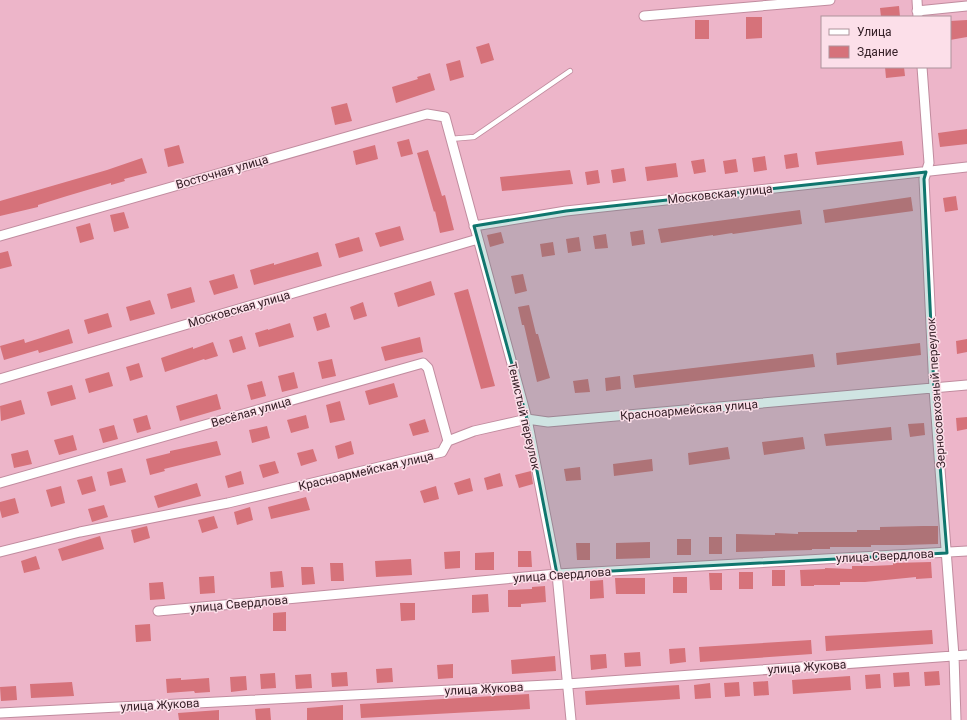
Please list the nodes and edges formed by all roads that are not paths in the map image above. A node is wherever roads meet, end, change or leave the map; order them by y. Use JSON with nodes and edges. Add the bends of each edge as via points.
{"nodes":[{"id":1,"x":830,"y":0,"type":"edge"},
{"id":2,"x":917,"y":0,"type":"edge"},
{"id":3,"x":967,"y":6,"type":"edge"},
{"id":4,"x":918,"y":14,"type":"edge"},
{"id":5,"x":644,"y":16,"type":"dead end"},
{"id":6,"x":922,"y":68,"type":"edge"},
{"id":7,"x":570,"y":71,"type":"dead end"},
{"id":8,"x":445,"y":117,"type":"joint"},
{"id":9,"x":450,"y":139,"type":"junction"},
{"id":10,"x":967,"y":167,"type":"edge"},
{"id":11,"x":926,"y":172,"type":"junction"},
{"id":12,"x":474,"y":226,"type":"junction"},
{"id":13,"x":0,"y":236,"type":"edge"},
{"id":14,"x":478,"y":239,"type":"junction"},
{"id":15,"x":0,"y":379,"type":"edge"},
{"id":16,"x":967,"y":385,"type":"edge"},
{"id":17,"x":934,"y":389,"type":"junction"},
{"id":18,"x":527,"y":419,"type":"junction"},
{"id":19,"x":448,"y":441,"type":"junction"},
{"id":20,"x":0,"y":484,"type":"edge"},
{"id":21,"x":967,"y":551,"type":"edge"},
{"id":22,"x":0,"y":552,"type":"edge"},
{"id":23,"x":947,"y":553,"type":"junction"},
{"id":24,"x":557,"y":574,"type":"junction"},
{"id":25,"x":158,"y":611,"type":"dead end"},
{"id":26,"x":967,"y":655,"type":"edge"},
{"id":27,"x":954,"y":656,"type":"junction"},
{"id":28,"x":568,"y":684,"type":"junction"},
{"id":29,"x":0,"y":713,"type":"edge"},
{"id":30,"x":571,"y":720,"type":"edge"},
{"id":31,"x":956,"y":720,"type":"edge"}],
"edges":[{"from":1,"to":5,"type":"street"},
{"from":2,"to":4,"type":"street"},
{"from":3,"to":4,"type":"street"},
{"from":6,"to":11,"type":"street","name":"Зерносовхозный переулок","via":[[929,163]]},
{"from":7,"to":9,"type":"lane","via":[[474,137]]},
{"from":8,"to":9,"type":"street","name":"Тенистый переулок"},
{"from":8,"to":13,"type":"street","name":"Восточная улица","via":[[427,114]]},
{"from":9,"to":12,"type":"street","name":"Тенистый переулок"},
{"from":10,"to":11,"type":"street","name":"Московская улица"},
{"from":11,"to":12,"type":"street","name":"Московская улица","via":[[566,211]]},
{"from":11,"to":17,"type":"street","name":"Зерносовхозный переулок","via":[[924,179]]},
{"from":12,"to":14,"type":"street","name":"Тенистый переулок"},
{"from":14,"to":15,"type":"street","name":"Московская улица"},
{"from":14,"to":18,"type":"street","name":"Тенистый переулок"},
{"from":16,"to":17,"type":"street","name":"Красноармейская улица"},
{"from":17,"to":18,"type":"street","name":"Красноармейская улица","via":[[548,422]]},
{"from":17,"to":23,"type":"street","name":"Зерносовхозный переулок"},
{"from":18,"to":19,"type":"street","name":"Красноармейская улица","via":[[474,431]]},
{"from":18,"to":24,"type":"street","name":"Тенистый переулок"},
{"from":19,"to":20,"type":"street","name":"Весёлая улица","via":[[428,368],[423,363]]},
{"from":19,"to":22,"type":"street","name":"Красноармейская улица","via":[[442,452],[400,463],[228,503],[80,532]]},
{"from":21,"to":23,"type":"street","name":"улица Свердлова"},
{"from":23,"to":24,"type":"street","name":"улица Свердлова"},
{"from":23,"to":27,"type":"street","name":"Зерносовхозный переулок"},
{"from":24,"to":25,"type":"street","name":"улица Свердлова"},
{"from":24,"to":28,"type":"street","name":"Тенистый переулок"},
{"from":26,"to":27,"type":"street","name":"улица Жукова"},
{"from":27,"to":28,"type":"street","name":"улица Жукова"},
{"from":27,"to":31,"type":"street","name":"Зерносовхозный переулок"},
{"from":28,"to":29,"type":"street","name":"улица Жукова"},
{"from":28,"to":30,"type":"street","name":"Тенистый переулок"}]}
